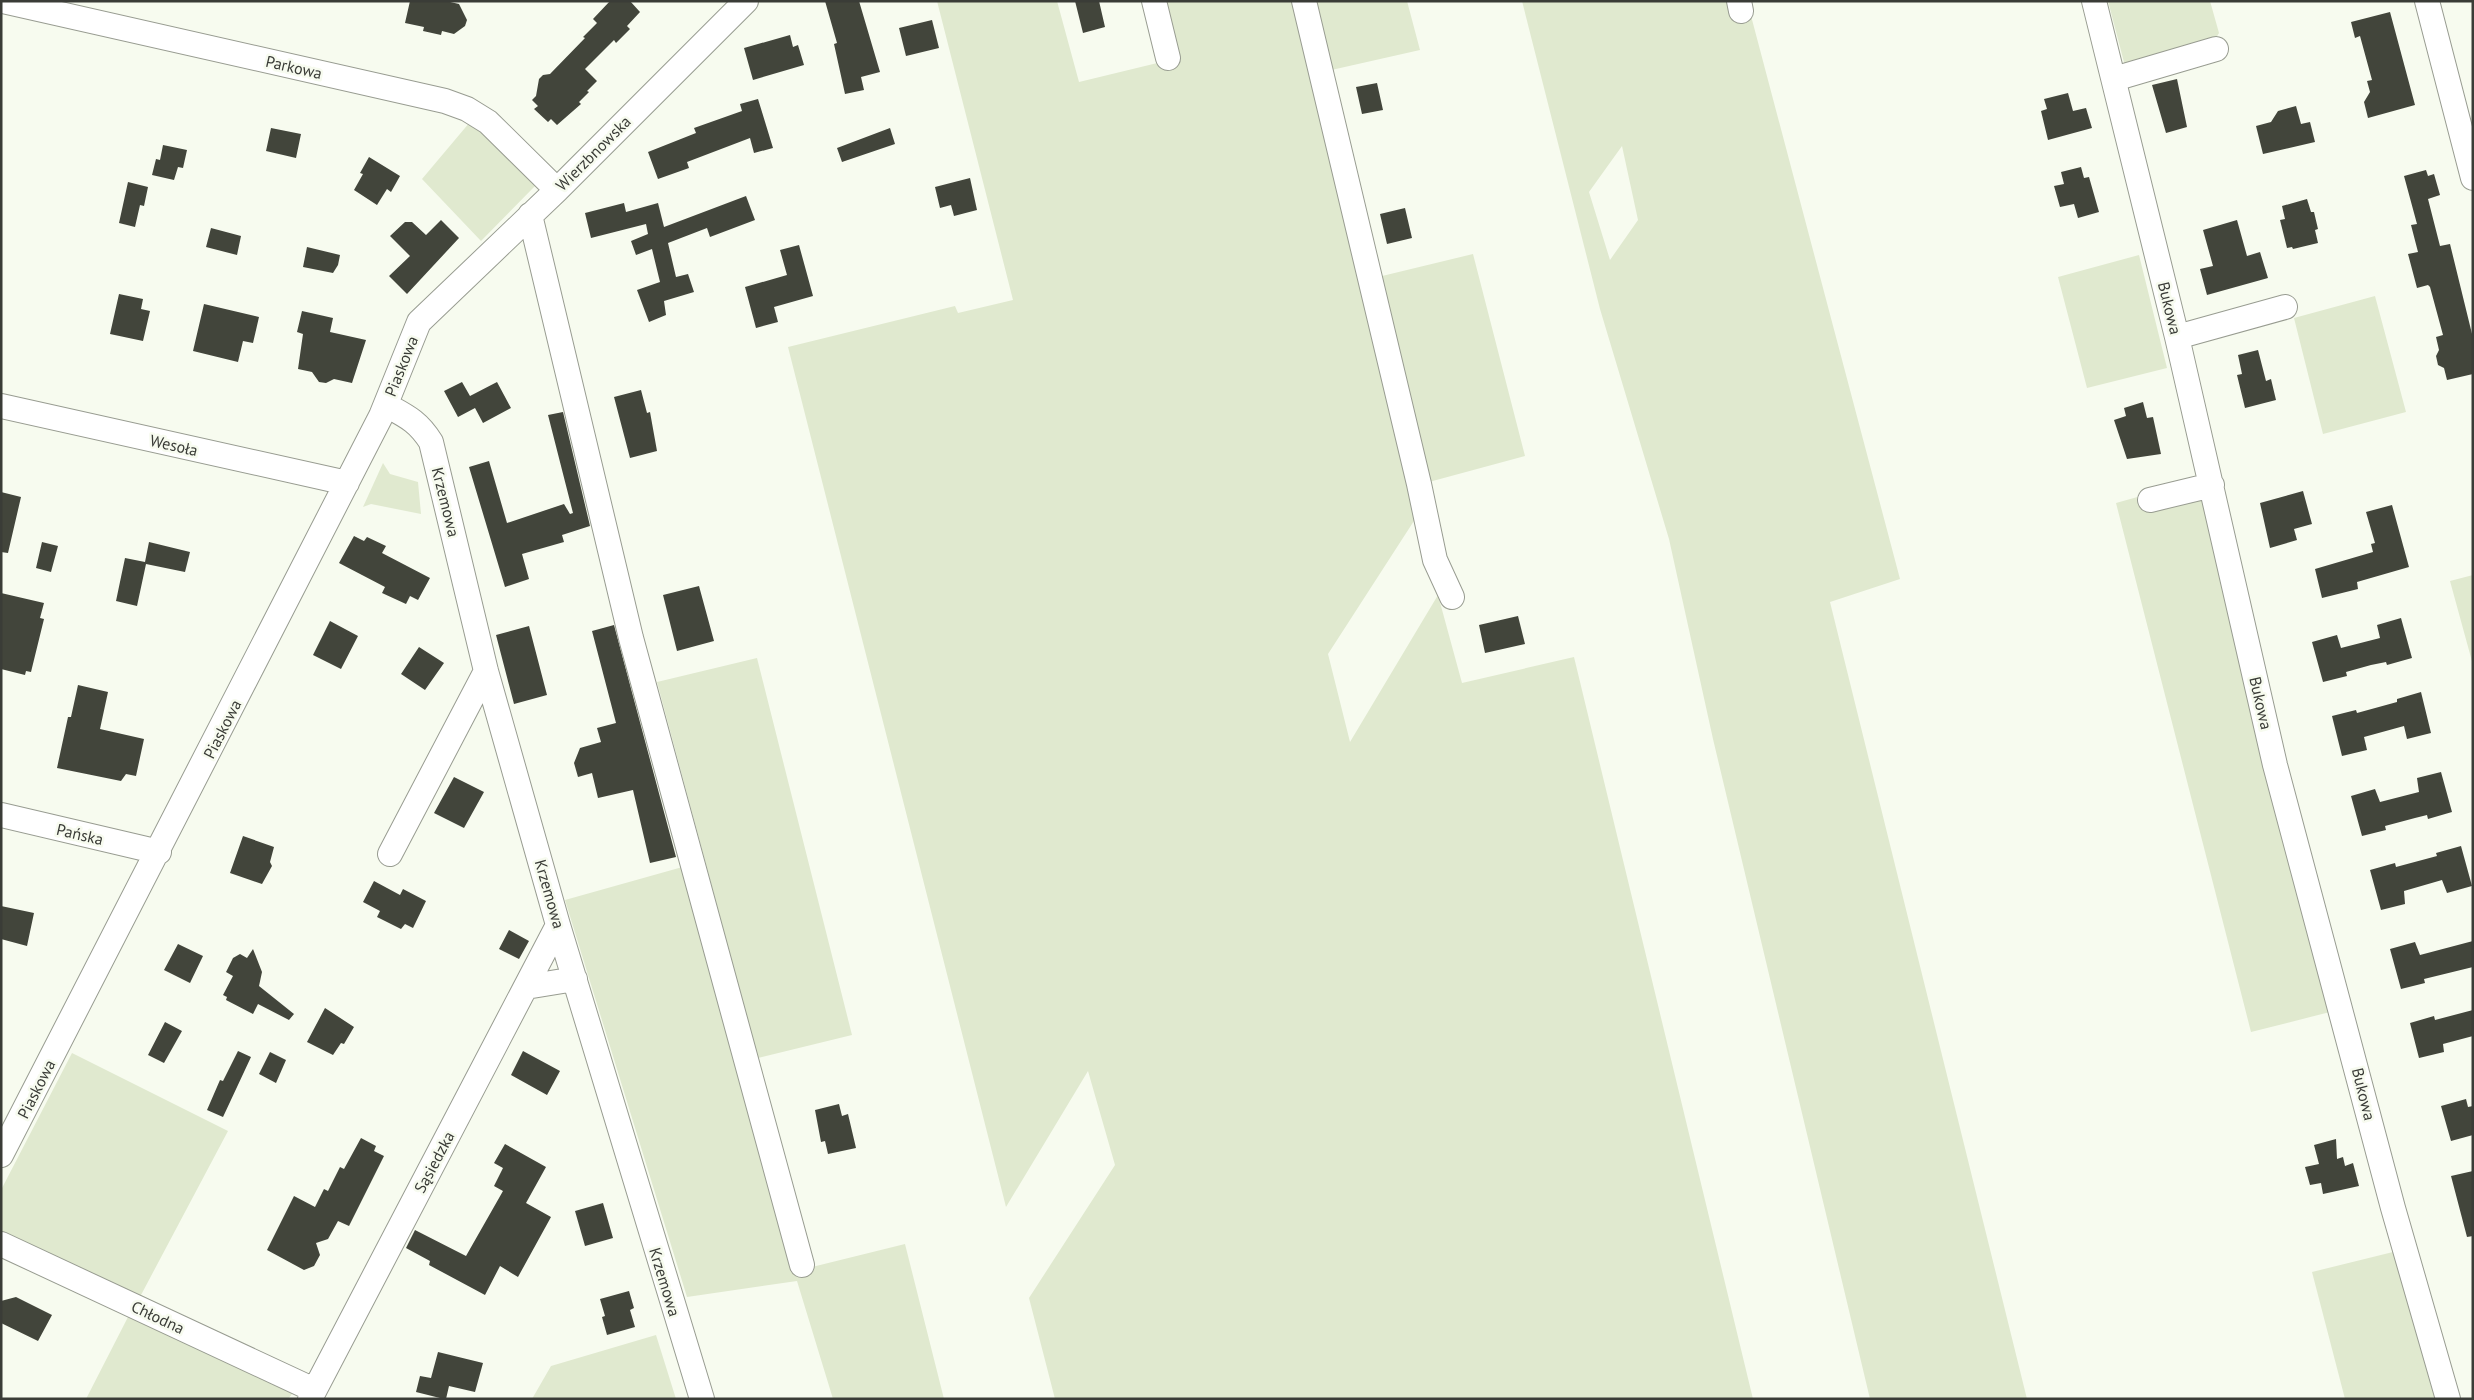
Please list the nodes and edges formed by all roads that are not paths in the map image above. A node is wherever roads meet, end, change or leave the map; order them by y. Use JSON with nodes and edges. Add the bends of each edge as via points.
{"nodes":[{"id":1,"x":3,"y":1,"type":"edge"},
{"id":2,"x":746,"y":1,"type":"edge"},
{"id":3,"x":1154,"y":1,"type":"edge"},
{"id":4,"x":1304,"y":1,"type":"edge"},
{"id":5,"x":2094,"y":1,"type":"edge"},
{"id":6,"x":2427,"y":1,"type":"edge"},
{"id":7,"x":2216,"y":49,"type":"dead end"},
{"id":8,"x":1168,"y":58,"type":"dead end"},
{"id":9,"x":2114,"y":79,"type":"junction"},
{"id":10,"x":2473,"y":178,"type":"edge"},
{"id":11,"x":556,"y":190,"type":"junction"},
{"id":12,"x":530,"y":215,"type":"junction"},
{"id":13,"x":437,"y":303,"type":"joint"},
{"id":14,"x":2285,"y":307,"type":"dead end"},
{"id":15,"x":2177,"y":337,"type":"junction"},
{"id":16,"x":386,"y":404,"type":"junction"},
{"id":17,"x":1,"y":406,"type":"edge"},
{"id":18,"x":346,"y":483,"type":"junction"},
{"id":19,"x":2212,"y":485,"type":"junction"},
{"id":20,"x":2150,"y":500,"type":"dead end"},
{"id":21,"x":1452,"y":597,"type":"dead end"},
{"id":22,"x":486,"y":670,"type":"junction"},
{"id":23,"x":1,"y":815,"type":"edge"},
{"id":24,"x":159,"y":852,"type":"junction"},
{"id":25,"x":390,"y":854,"type":"dead end"},
{"id":26,"x":558,"y":924,"type":"junction"},
{"id":27,"x":574,"y":979,"type":"junction"},
{"id":28,"x":526,"y":987,"type":"junction"},
{"id":29,"x":1,"y":1155,"type":"edge"},
{"id":30,"x":1,"y":1244,"type":"edge"},
{"id":31,"x":802,"y":1265,"type":"dead end"},
{"id":32,"x":312,"y":1395,"type":"edge"},
{"id":33,"x":702,"y":1399,"type":"edge"},
{"id":34,"x":2448,"y":1399,"type":"edge"}],
"edges":[{"from":1,"to":11,"type":"street","name":"Parkowa","via":[[445,101],[488,122]]},
{"from":2,"to":11,"type":"street","name":"Wierzbnowska"},
{"from":3,"to":8,"type":"street"},
{"from":4,"to":21,"type":"street","via":[[1435,560]]},
{"from":5,"to":9,"type":"street","name":"Bukowa"},
{"from":6,"to":10,"type":"street"},
{"from":7,"to":9,"type":"street"},
{"from":9,"to":15,"type":"street","name":"Bukowa"},
{"from":11,"to":12,"type":"street","name":"Wierzbnowska"},
{"from":12,"to":13,"type":"street","name":"Wierzbnowska"},
{"from":12,"to":31,"type":"street","via":[[630,638]]},
{"from":13,"to":16,"type":"street","name":"Piaskowa","via":[[419,322]]},
{"from":14,"to":15,"type":"street"},
{"from":15,"to":19,"type":"street","name":"Bukowa"},
{"from":16,"to":18,"type":"street","name":"Piaskowa"},
{"from":16,"to":22,"type":"street","name":"Krzemowa","via":[[422,427],[431,442]]},
{"from":17,"to":18,"type":"street","name":"Wesoła"},
{"from":18,"to":24,"type":"street","name":"Piaskowa"},
{"from":19,"to":20,"type":"street"},
{"from":19,"to":34,"type":"street","name":"Bukowa","via":[[2275,765],[2393,1208]]},
{"from":22,"to":25,"type":"street"},
{"from":22,"to":26,"type":"street","name":"Krzemowa"},
{"from":23,"to":24,"type":"street","name":"Pańska"},
{"from":24,"to":29,"type":"street","name":"Piaskowa"},
{"from":26,"to":27,"type":"street","name":"Krzemowa"},
{"from":26,"to":28,"type":"street","name":"Sąsiedzka"},
{"from":27,"to":28,"type":"street"},
{"from":27,"to":33,"type":"street","name":"Krzemowa"},
{"from":28,"to":32,"type":"street","name":"Sąsiedzka"},
{"from":30,"to":32,"type":"street","name":"Chłodna"}]}
